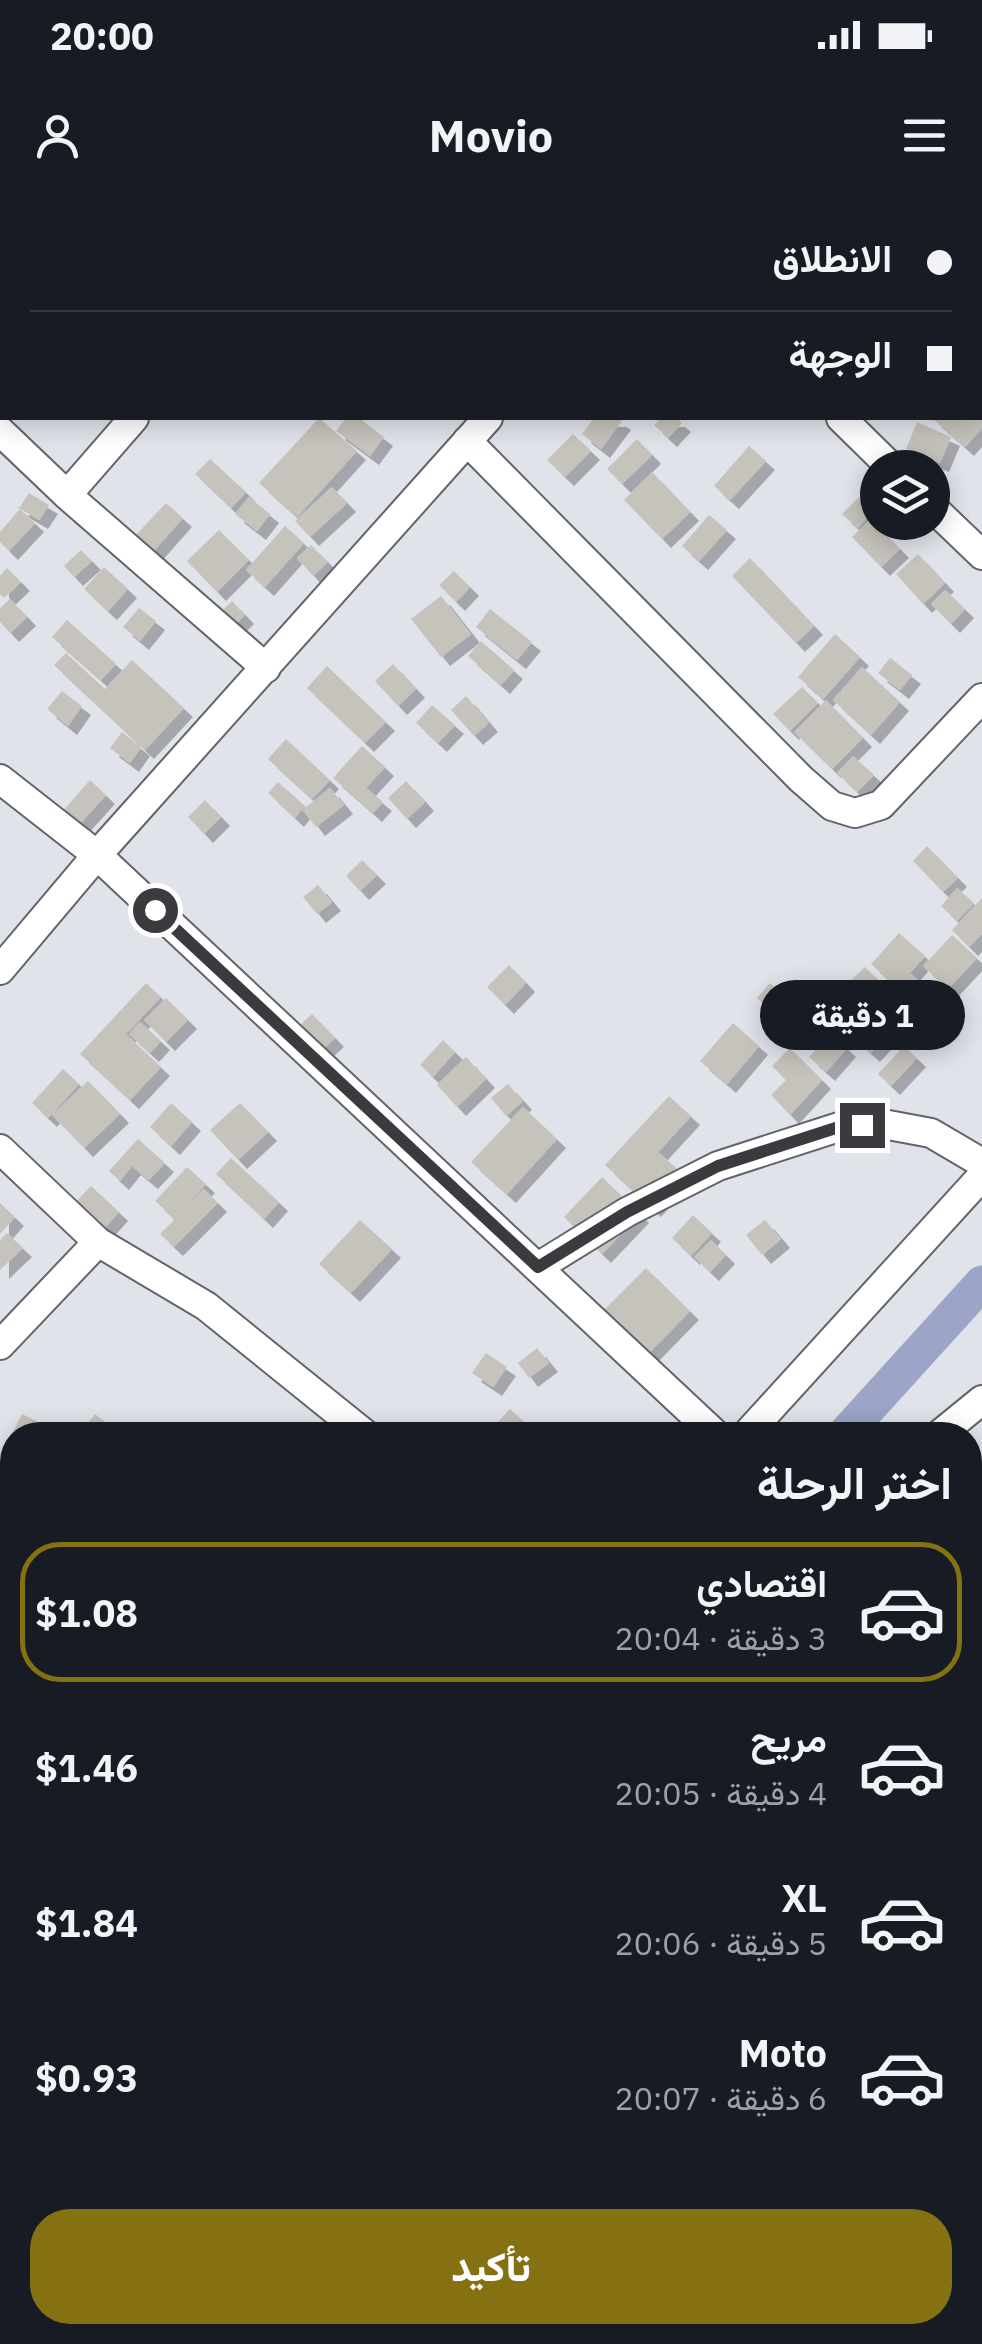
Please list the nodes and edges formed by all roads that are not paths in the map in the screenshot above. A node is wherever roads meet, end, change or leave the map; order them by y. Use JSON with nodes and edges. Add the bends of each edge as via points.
{"nodes":[{"id":1,"x":132,"y":420,"type":"edge"},
{"id":2,"x":486,"y":420,"type":"edge"},
{"id":3,"x":842,"y":420,"type":"edge"},
{"id":4,"x":0,"y":431,"type":"edge"},
{"id":5,"x":467,"y":441,"type":"junction"},
{"id":6,"x":873,"y":450,"type":"edge"},
{"id":7,"x":67,"y":494,"type":"junction"},
{"id":8,"x":950,"y":524,"type":"edge"},
{"id":9,"x":982,"y":555,"type":"edge"},
{"id":10,"x":266,"y":668,"type":"junction"},
{"id":11,"x":982,"y":698,"type":"edge"},
{"id":12,"x":0,"y":778,"type":"edge"},
{"id":13,"x":97,"y":855,"type":"junction"},
{"id":14,"x":0,"y":970,"type":"edge"},
{"id":15,"x":0,"y":1150,"type":"edge"},
{"id":16,"x":982,"y":1162,"type":"edge"},
{"id":17,"x":982,"y":1176,"type":"edge"},
{"id":18,"x":98,"y":1242,"type":"junction"},
{"id":19,"x":538,"y":1267,"type":"junction"},
{"id":20,"x":0,"y":1345,"type":"edge"},
{"id":21,"x":982,"y":1400,"type":"edge"},
{"id":22,"x":350,"y":1422,"type":"edge"},
{"id":23,"x":702,"y":1422,"type":"edge"},
{"id":24,"x":758,"y":1422,"type":"edge"},
{"id":25,"x":955,"y":1422,"type":"edge"}],
"edges":[{"from":1,"to":7,"type":"street"},
{"from":2,"to":5,"type":"street"},
{"from":3,"to":6,"type":"street"},
{"from":4,"to":7,"type":"street"},
{"from":5,"to":10,"type":"street"},
{"from":5,"to":11,"type":"street","via":[[832,806],[855,813],[881,805]]},
{"from":7,"to":10,"type":"street"},
{"from":8,"to":9,"type":"street"},
{"from":10,"to":13,"type":"street"},
{"from":12,"to":13,"type":"street"},
{"from":13,"to":14,"type":"street"},
{"from":13,"to":19,"type":"street"},
{"from":15,"to":18,"type":"street"},
{"from":16,"to":19,"type":"street","via":[[932,1133],[883,1124],[842,1126],[718,1166]]},
{"from":17,"to":24,"type":"street"},
{"from":18,"to":20,"type":"street"},
{"from":18,"to":22,"type":"street","via":[[206,1306]]},
{"from":19,"to":23,"type":"street"},
{"from":21,"to":25,"type":"street"}]}
